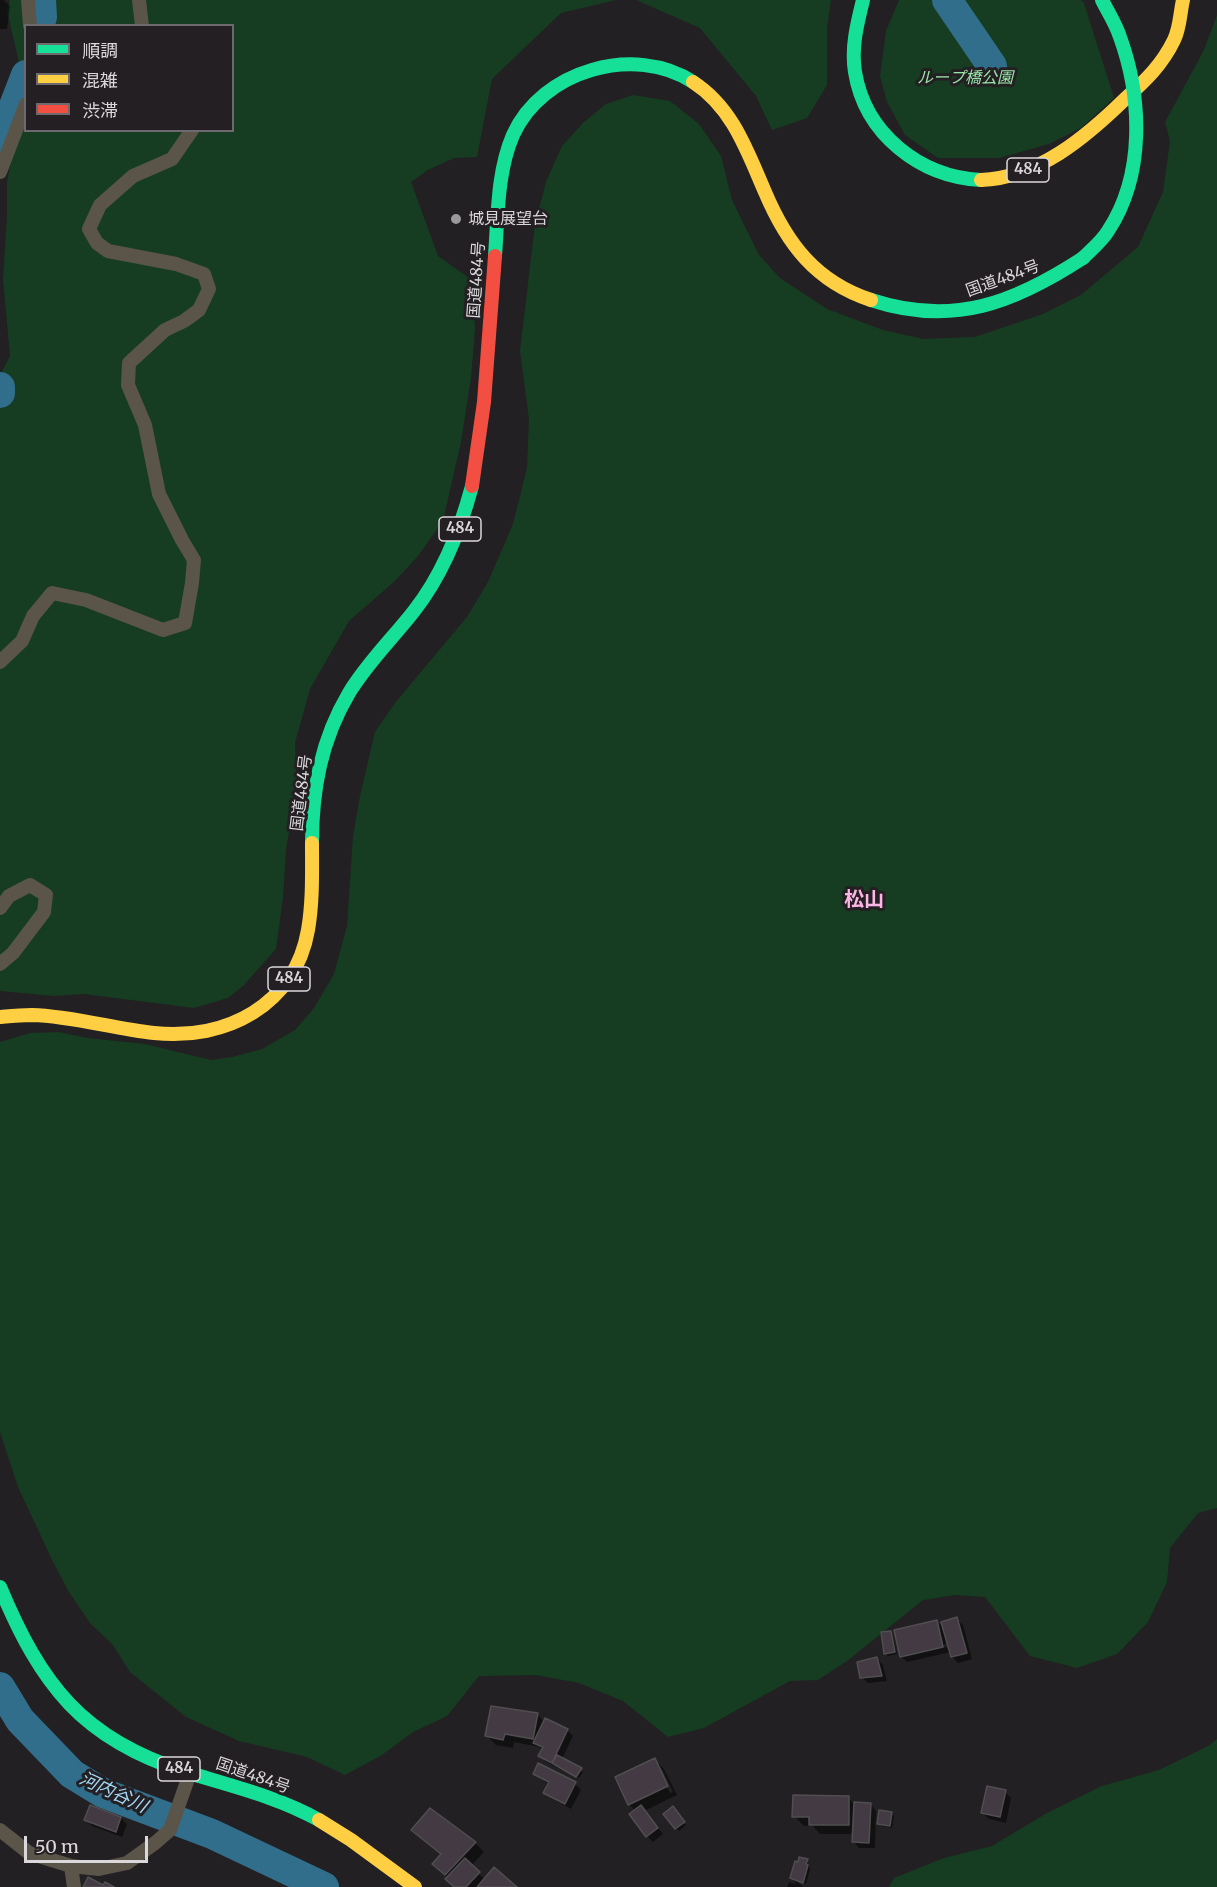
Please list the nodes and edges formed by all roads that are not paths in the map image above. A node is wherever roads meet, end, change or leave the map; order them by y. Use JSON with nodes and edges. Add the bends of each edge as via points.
{"nodes":[{"id":1,"x":28,"y":0,"type":"edge"},
{"id":2,"x":139,"y":0,"type":"edge"},
{"id":3,"x":863,"y":0,"type":"edge"},
{"id":4,"x":1102,"y":0,"type":"edge"},
{"id":5,"x":1183,"y":0,"type":"edge"},
{"id":6,"x":30,"y":24,"type":"edge"},
{"id":7,"x":142,"y":24,"type":"edge"},
{"id":8,"x":24,"y":109,"type":"edge"},
{"id":9,"x":191,"y":132,"type":"edge"},
{"id":10,"x":0,"y":172,"type":"edge"},
{"id":11,"x":0,"y":662,"type":"edge"},
{"id":12,"x":0,"y":908,"type":"edge"},
{"id":13,"x":0,"y":964,"type":"edge"},
{"id":14,"x":0,"y":1017,"type":"edge"},
{"id":15,"x":0,"y":1587,"type":"edge"},
{"id":16,"x":190,"y":1773,"type":"junction"},
{"id":17,"x":0,"y":1830,"type":"edge"},
{"id":18,"x":71,"y":1866,"type":"junction"},
{"id":19,"x":74,"y":1887,"type":"edge"},
{"id":20,"x":415,"y":1887,"type":"edge"}],
"edges":[{"from":1,"to":6,"type":"street"},
{"from":2,"to":7,"type":"street"},
{"from":3,"to":5,"type":"highway","number":"484","via":[[855,23],[854,62],[858,90],[868,115],[906,155],[935,171],[965,178],[999,178],[1030,169],[1058,154],[1113,111],[1155,72],[1176,35]]},
{"from":4,"to":14,"type":"highway","name":"国道484号","number":"484","bridge":true,"via":[[1120,36],[1133,86],[1137,138],[1128,190],[1108,232],[1083,258],[1045,283],[968,310],[919,312],[876,303],[840,286],[811,265],[781,225],[737,131],[721,106],[689,79],[636,63],[614,63],[589,68],[546,93],[515,131],[505,163],[483,426],[462,525],[425,597],[350,692],[322,754],[313,819],[310,927],[286,985],[266,1006],[216,1032],[144,1033],[80,1020]]},
{"from":8,"to":10,"type":"street"},
{"from":9,"to":11,"type":"street","via":[[172,159],[133,176],[100,206],[89,229],[97,243],[108,251],[176,264],[204,274],[209,289],[199,310],[165,330],[129,363],[128,385],[145,425],[159,494],[194,560],[185,623],[163,630],[86,600],[52,594],[33,616],[22,641]]},
{"from":12,"to":13,"type":"street","via":[[9,896],[30,885],[46,895],[44,912]]},
{"from":15,"to":16,"type":"highway","name":"国道484号","number":"484","via":[[24,1641],[46,1678],[73,1710],[107,1738]]},
{"from":16,"to":18,"type":"street","via":[[170,1830],[155,1843],[127,1863],[99,1869]]},
{"from":16,"to":20,"type":"highway","name":"国道484号","number":"484","via":[[283,1803],[359,1845]]},
{"from":17,"to":18,"type":"street","via":[[29,1852]]},
{"from":18,"to":19,"type":"street"}]}
